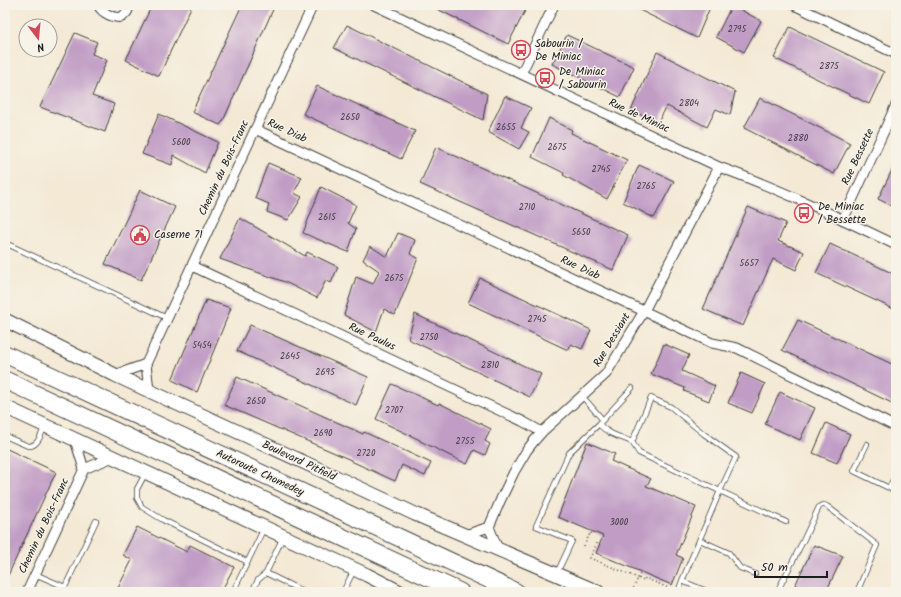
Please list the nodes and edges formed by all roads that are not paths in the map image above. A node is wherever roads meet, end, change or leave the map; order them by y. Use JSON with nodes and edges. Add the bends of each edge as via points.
{"nodes":[{"id":1,"x":98,"y":5,"type":"edge"},
{"id":2,"x":130,"y":5,"type":"edge"},
{"id":3,"x":313,"y":5,"type":"edge"},
{"id":4,"x":374,"y":5,"type":"edge"},
{"id":5,"x":554,"y":5,"type":"edge"},
{"id":6,"x":794,"y":5,"type":"edge"},
{"id":7,"x":896,"y":54,"type":"edge"},
{"id":8,"x":520,"y":74,"type":"junction"},
{"id":9,"x":896,"y":105,"type":"edge"},
{"id":10,"x":255,"y":130,"type":"junction"},
{"id":11,"x":719,"y":167,"type":"junction"},
{"id":12,"x":842,"y":220,"type":"junction"},
{"id":13,"x":5,"y":243,"type":"edge"},
{"id":14,"x":896,"y":245,"type":"edge"},
{"id":15,"x":192,"y":266,"type":"junction"},
{"id":16,"x":644,"y":311,"type":"junction"},
{"id":17,"x":167,"y":318,"type":"junction"},
{"id":18,"x":5,"y":320,"type":"edge"},
{"id":19,"x":8,"y":354,"type":"edge"},
{"id":20,"x":146,"y":364,"type":"junction"},
{"id":21,"x":115,"y":375,"type":"junction"},
{"id":22,"x":5,"y":380,"type":"edge"},
{"id":23,"x":632,"y":388,"type":"dead end"},
{"id":24,"x":149,"y":390,"type":"junction"},
{"id":25,"x":582,"y":396,"type":"junction"},
{"id":26,"x":5,"y":407,"type":"edge"},
{"id":27,"x":603,"y":420,"type":"junction"},
{"id":28,"x":599,"y":424,"type":"junction"},
{"id":29,"x":45,"y":426,"type":"junction"},
{"id":30,"x":896,"y":426,"type":"edge"},
{"id":31,"x":542,"y":432,"type":"junction"},
{"id":32,"x":5,"y":436,"type":"edge"},
{"id":33,"x":75,"y":440,"type":"junction"},
{"id":34,"x":632,"y":442,"type":"junction"},
{"id":35,"x":867,"y":444,"type":"dead end"},
{"id":36,"x":113,"y":457,"type":"junction"},
{"id":37,"x":84,"y":469,"type":"junction"},
{"id":38,"x":146,"y":472,"type":"junction"},
{"id":39,"x":896,"y":475,"type":"edge"},
{"id":40,"x":889,"y":488,"type":"junction"},
{"id":41,"x":720,"y":491,"type":"junction"},
{"id":42,"x":896,"y":491,"type":"edge"},
{"id":43,"x":96,"y":521,"type":"dead end"},
{"id":44,"x":786,"y":522,"type":"dead end"},
{"id":45,"x":489,"y":527,"type":"junction"},
{"id":46,"x":264,"y":528,"type":"junction"},
{"id":47,"x":465,"y":535,"type":"junction"},
{"id":48,"x":283,"y":537,"type":"junction"},
{"id":49,"x":700,"y":540,"type":"junction"},
{"id":50,"x":498,"y":549,"type":"junction"},
{"id":51,"x":248,"y":562,"type":"junction"},
{"id":52,"x":354,"y":570,"type":"junction"},
{"id":53,"x":266,"y":573,"type":"junction"},
{"id":54,"x":35,"y":574,"type":"junction"},
{"id":55,"x":556,"y":574,"type":"junction"},
{"id":56,"x":754,"y":574,"type":"dead end"},
{"id":57,"x":682,"y":581,"type":"junction"},
{"id":58,"x":65,"y":586,"type":"junction"},
{"id":59,"x":896,"y":586,"type":"edge"},
{"id":60,"x":27,"y":592,"type":"edge"},
{"id":61,"x":62,"y":592,"type":"edge"},
{"id":62,"x":233,"y":592,"type":"edge"},
{"id":63,"x":252,"y":592,"type":"edge"},
{"id":64,"x":304,"y":592,"type":"edge"},
{"id":65,"x":343,"y":592,"type":"edge"},
{"id":66,"x":400,"y":592,"type":"edge"},
{"id":67,"x":460,"y":592,"type":"edge"},
{"id":68,"x":516,"y":592,"type":"edge"},
{"id":69,"x":598,"y":592,"type":"edge"},
{"id":70,"x":678,"y":592,"type":"edge"},
{"id":71,"x":708,"y":592,"type":"edge"},
{"id":72,"x":777,"y":592,"type":"edge"},
{"id":73,"x":857,"y":592,"type":"edge"},
{"id":74,"x":893,"y":592,"type":"edge"}],
"edges":[{"from":1,"to":2,"type":"street","via":[[100,10],[117,18],[122,17]]},
{"from":3,"to":10,"type":"street","name":"Chemin du Bois-Franc"},
{"from":4,"to":8,"type":"street","name":"Rue de Miniac"},
{"from":5,"to":8,"type":"street"},
{"from":6,"to":7,"type":"street"},
{"from":8,"to":11,"type":"street","name":"Rue de Miniac"},
{"from":9,"to":12,"type":"street","name":"Rue Bessette"},
{"from":10,"to":15,"type":"street","name":"Chemin du Bois-Franc"},
{"from":10,"to":16,"type":"street","name":"Rue Diab"},
{"from":11,"to":12,"type":"street","name":"Rue de Miniac"},
{"from":11,"to":16,"type":"street","name":"Rue Dessiant"},
{"from":12,"to":14,"type":"street","name":"Rue de Miniac"},
{"from":13,"to":17,"type":"lane"},
{"from":15,"to":17,"type":"street","name":"Chemin du Bois-Franc"},
{"from":15,"to":31,"type":"street","name":"Rue Paulus"},
{"from":16,"to":25,"type":"street","name":"Rue Dessiant","via":[[606,374]]},
{"from":16,"to":30,"type":"street","name":"Rue Diab","via":[[712,343],[737,348]]},
{"from":17,"to":20,"type":"street","name":"Chemin du Bois-Franc"},
{"from":18,"to":21,"type":"main road","name":"Boulevard Pitfield"},
{"from":19,"to":68,"type":"highway","name":"Autoroute Chomedey"},
{"from":20,"to":21,"type":"street"},
{"from":20,"to":24,"type":"street"},
{"from":21,"to":24,"type":"main road","name":"Boulevard Pitfield"},
{"from":22,"to":67,"type":"highway"},
{"from":23,"to":27,"type":"lane"},
{"from":24,"to":47,"type":"main road","name":"Boulevard Pitfield"},
{"from":25,"to":27,"type":"lane"},
{"from":25,"to":31,"type":"street","name":"Rue Dessiant"},
{"from":26,"to":29,"type":"main road"},
{"from":27,"to":28,"type":"lane"},
{"from":28,"to":34,"type":"lane","via":[[604,430]]},
{"from":28,"to":55,"type":"lane","via":[[567,456],[536,526],[572,541]]},
{"from":29,"to":32,"type":"lane","via":[[37,443],[31,447]]},
{"from":29,"to":33,"type":"main road"},
{"from":31,"to":45,"type":"street","name":"Rue Dessiant","via":[[514,472]]},
{"from":33,"to":36,"type":"main road"},
{"from":33,"to":37,"type":"street"},
{"from":34,"to":41,"type":"lane","via":[[639,453]]},
{"from":34,"to":41,"type":"lane","via":[[651,398],[671,407],[736,457]]},
{"from":35,"to":40,"type":"lane","via":[[854,471]]},
{"from":36,"to":37,"type":"street"},
{"from":36,"to":38,"type":"main road"},
{"from":37,"to":54,"type":"street","name":"Chemin du Bois-Franc"},
{"from":38,"to":46,"type":"main road"},
{"from":38,"to":51,"type":"lane","via":[[137,493],[137,498],[145,510]]},
{"from":39,"to":40,"type":"lane"},
{"from":40,"to":42,"type":"lane"},
{"from":41,"to":44,"type":"lane"},
{"from":41,"to":49,"type":"lane"},
{"from":43,"to":58,"type":"lane"},
{"from":45,"to":47,"type":"street"},
{"from":45,"to":50,"type":"street"},
{"from":46,"to":48,"type":"main road"},
{"from":46,"to":51,"type":"lane"},
{"from":47,"to":50,"type":"main road","name":"Boulevard Pitfield"},
{"from":48,"to":52,"type":"main road"},
{"from":48,"to":53,"type":"lane"},
{"from":49,"to":56,"type":"lane","via":[[729,554],[740,568]]},
{"from":49,"to":57,"type":"lane"},
{"from":50,"to":55,"type":"main road","name":"Boulevard Pitfield"},
{"from":51,"to":62,"type":"lane"},
{"from":52,"to":65,"type":"lane"},
{"from":52,"to":66,"type":"main road"},
{"from":53,"to":63,"type":"lane","via":[[258,580]]},
{"from":53,"to":64,"type":"lane"},
{"from":54,"to":58,"type":"lane"},
{"from":54,"to":60,"type":"street","name":"Chemin du Bois-Franc"},
{"from":55,"to":69,"type":"main road","name":"Boulevard Pitfield"},
{"from":57,"to":70,"type":"lane"},
{"from":57,"to":71,"type":"lane"},
{"from":58,"to":61,"type":"lane"},
{"from":59,"to":74,"type":"lane"},
{"from":72,"to":73,"type":"lane","via":[[822,505],[877,545]]}]}
